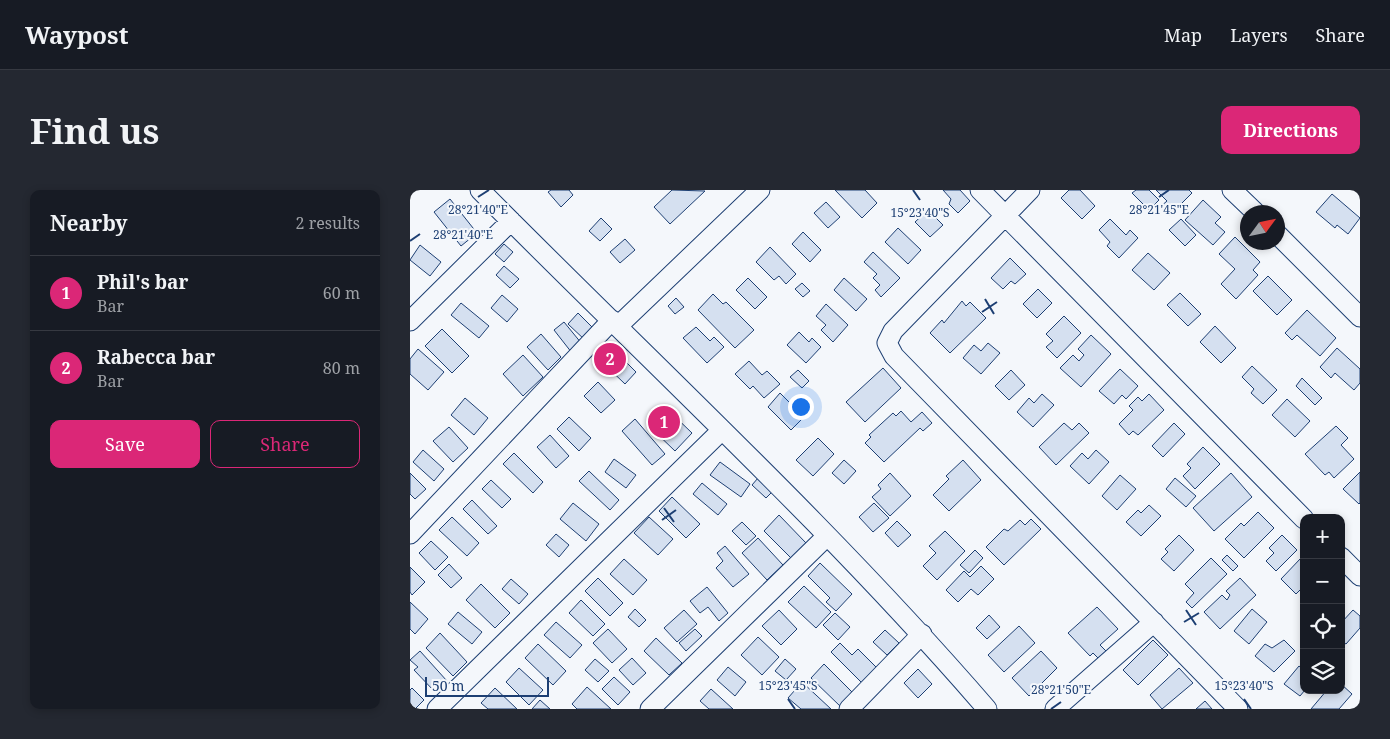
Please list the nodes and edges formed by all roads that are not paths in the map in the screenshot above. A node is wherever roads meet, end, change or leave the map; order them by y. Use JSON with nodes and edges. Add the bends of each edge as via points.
{"nodes":[{"id":1,"x":480,"y":190,"type":"edge"},
{"id":2,"x":980,"y":190,"type":"edge"},
{"id":3,"x":1030,"y":190,"type":"edge"},
{"id":4,"x":1232,"y":190,"type":"edge"},
{"id":5,"x":748,"y":194,"type":"edge"},
{"id":6,"x":1248,"y":205,"type":"edge"},
{"id":7,"x":1004,"y":215,"type":"junction"},
{"id":8,"x":511,"y":221,"type":"junction"},
{"id":9,"x":1285,"y":242,"type":"edge"},
{"id":10,"x":1360,"y":317,"type":"edge"},
{"id":11,"x":410,"y":321,"type":"edge"},
{"id":12,"x":615,"y":323,"type":"junction"},
{"id":13,"x":722,"y":430,"type":"junction"},
{"id":14,"x":1300,"y":515,"type":"edge"},
{"id":15,"x":410,"y":534,"type":"edge"},
{"id":16,"x":827,"y":536,"type":"junction"},
{"id":17,"x":1343,"y":559,"type":"edge"},
{"id":18,"x":1360,"y":576,"type":"edge"},
{"id":19,"x":1154,"y":622,"type":"junction"},
{"id":20,"x":922,"y":634,"type":"junction"},
{"id":21,"x":437,"y":709,"type":"edge"},
{"id":22,"x":650,"y":709,"type":"edge"},
{"id":23,"x":849,"y":709,"type":"edge"},
{"id":24,"x":987,"y":709,"type":"edge"},
{"id":25,"x":1055,"y":709,"type":"edge"},
{"id":26,"x":1238,"y":709,"type":"edge"}],
"edges":[{"from":1,"to":8,"type":"street"},
{"from":2,"to":7,"type":"street"},
{"from":3,"to":7,"type":"street"},
{"from":4,"to":6,"type":"street"},
{"from":5,"to":12,"type":"street"},
{"from":7,"to":14,"type":"street"},
{"from":7,"to":19,"type":"street","via":[[893,330],[887,343],[894,356]]},
{"from":8,"to":11,"type":"street"},
{"from":8,"to":12,"type":"street"},
{"from":9,"to":10,"type":"street"},
{"from":12,"to":13,"type":"street"},
{"from":12,"to":15,"type":"street"},
{"from":13,"to":16,"type":"street"},
{"from":13,"to":21,"type":"street"},
{"from":16,"to":20,"type":"street"},
{"from":16,"to":22,"type":"street"},
{"from":17,"to":18,"type":"street"},
{"from":19,"to":25,"type":"street"},
{"from":19,"to":26,"type":"street"},
{"from":20,"to":23,"type":"street"},
{"from":20,"to":24,"type":"street"}]}
